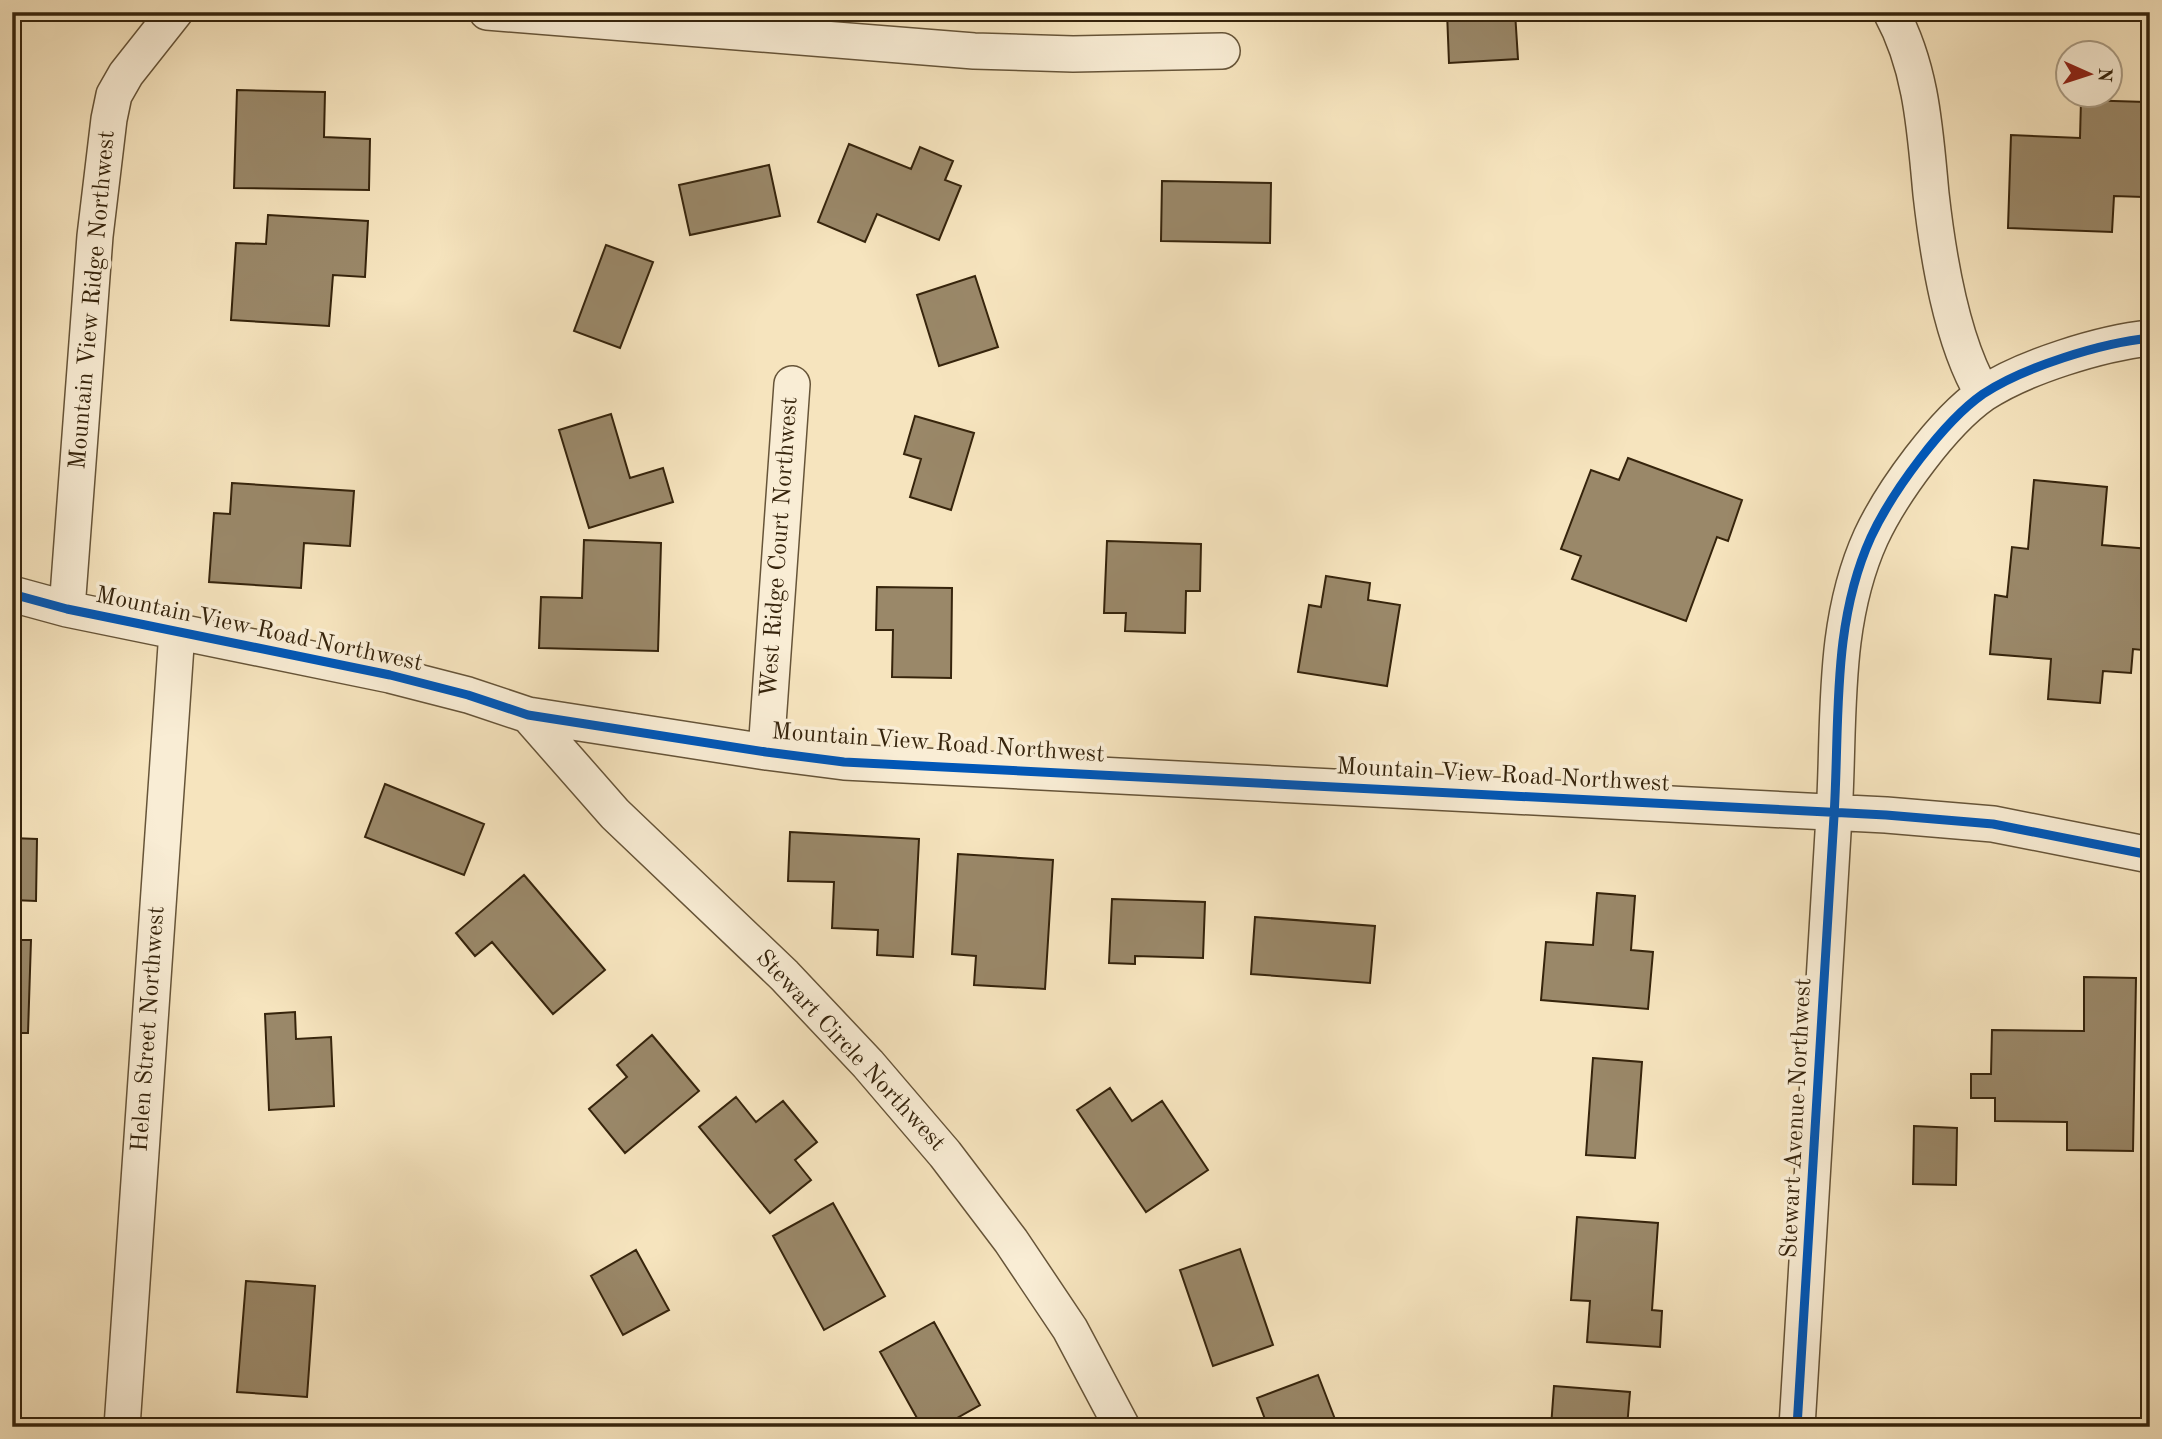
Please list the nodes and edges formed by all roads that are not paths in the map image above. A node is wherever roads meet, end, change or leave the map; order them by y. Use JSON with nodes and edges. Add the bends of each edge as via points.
{"nodes":[{"id":1,"x":175,"y":12,"type":"edge"},
{"id":2,"x":487,"y":12,"type":"edge"},
{"id":3,"x":1891,"y":12,"type":"edge"},
{"id":4,"x":563,"y":16,"type":"edge"},
{"id":5,"x":1222,"y":51,"type":"dead end"},
{"id":6,"x":2150,"y":338,"type":"edge"},
{"id":7,"x":792,"y":384,"type":"dead end"},
{"id":8,"x":1983,"y":394,"type":"junction"},
{"id":9,"x":12,"y":594,"type":"edge"},
{"id":10,"x":67,"y":609,"type":"junction"},
{"id":11,"x":177,"y":631,"type":"junction"},
{"id":12,"x":528,"y":715,"type":"junction"},
{"id":13,"x":766,"y":752,"type":"junction"},
{"id":14,"x":1835,"y":813,"type":"junction"},
{"id":15,"x":2150,"y":855,"type":"edge"},
{"id":16,"x":122,"y":1427,"type":"edge"},
{"id":17,"x":1122,"y":1427,"type":"edge"},
{"id":18,"x":1797,"y":1427,"type":"edge"}],
"edges":[{"from":1,"to":10,"type":"street","name":"Mountain View Ridge Northwest","via":[[126,74],[114,95],[109,119],[95,236]]},
{"from":2,"to":4,"type":"street"},
{"from":3,"to":8,"type":"street","via":[[1912,59],[1921,98],[1944,279],[1962,350]]},
{"from":4,"to":5,"type":"street","via":[[974,51]]},
{"from":6,"to":8,"type":"street","name":"Stewart Avenue Northwest","via":[[2049,364]]},
{"from":7,"to":13,"type":"street","name":"West Ridge Court Northwest"},
{"from":8,"to":14,"type":"street","name":"Stewart Avenue Northwest","via":[[1939,437],[1902,484],[1860,562],[1843,632]]},
{"from":9,"to":10,"type":"street","name":"Mountain View Road Northwest"},
{"from":10,"to":11,"type":"street","name":"Mountain View Road Northwest"},
{"from":11,"to":12,"type":"street","name":"Mountain View Road Northwest","via":[[390,675]]},
{"from":11,"to":16,"type":"street","name":"Helen Street Northwest"},
{"from":12,"to":13,"type":"street","name":"Mountain View Road Northwest"},
{"from":12,"to":17,"type":"street","name":"Stewart Circle Northwest","via":[[615,814],[783,975],[868,1064],[945,1154],[1070,1329]]},
{"from":13,"to":14,"type":"street","name":"Mountain View Road Northwest","via":[[844,762]]},
{"from":14,"to":15,"type":"street","name":"Mountain View Road Northwest","via":[[1993,824]]},
{"from":14,"to":18,"type":"street","name":"Stewart Avenue Northwest"}]}
